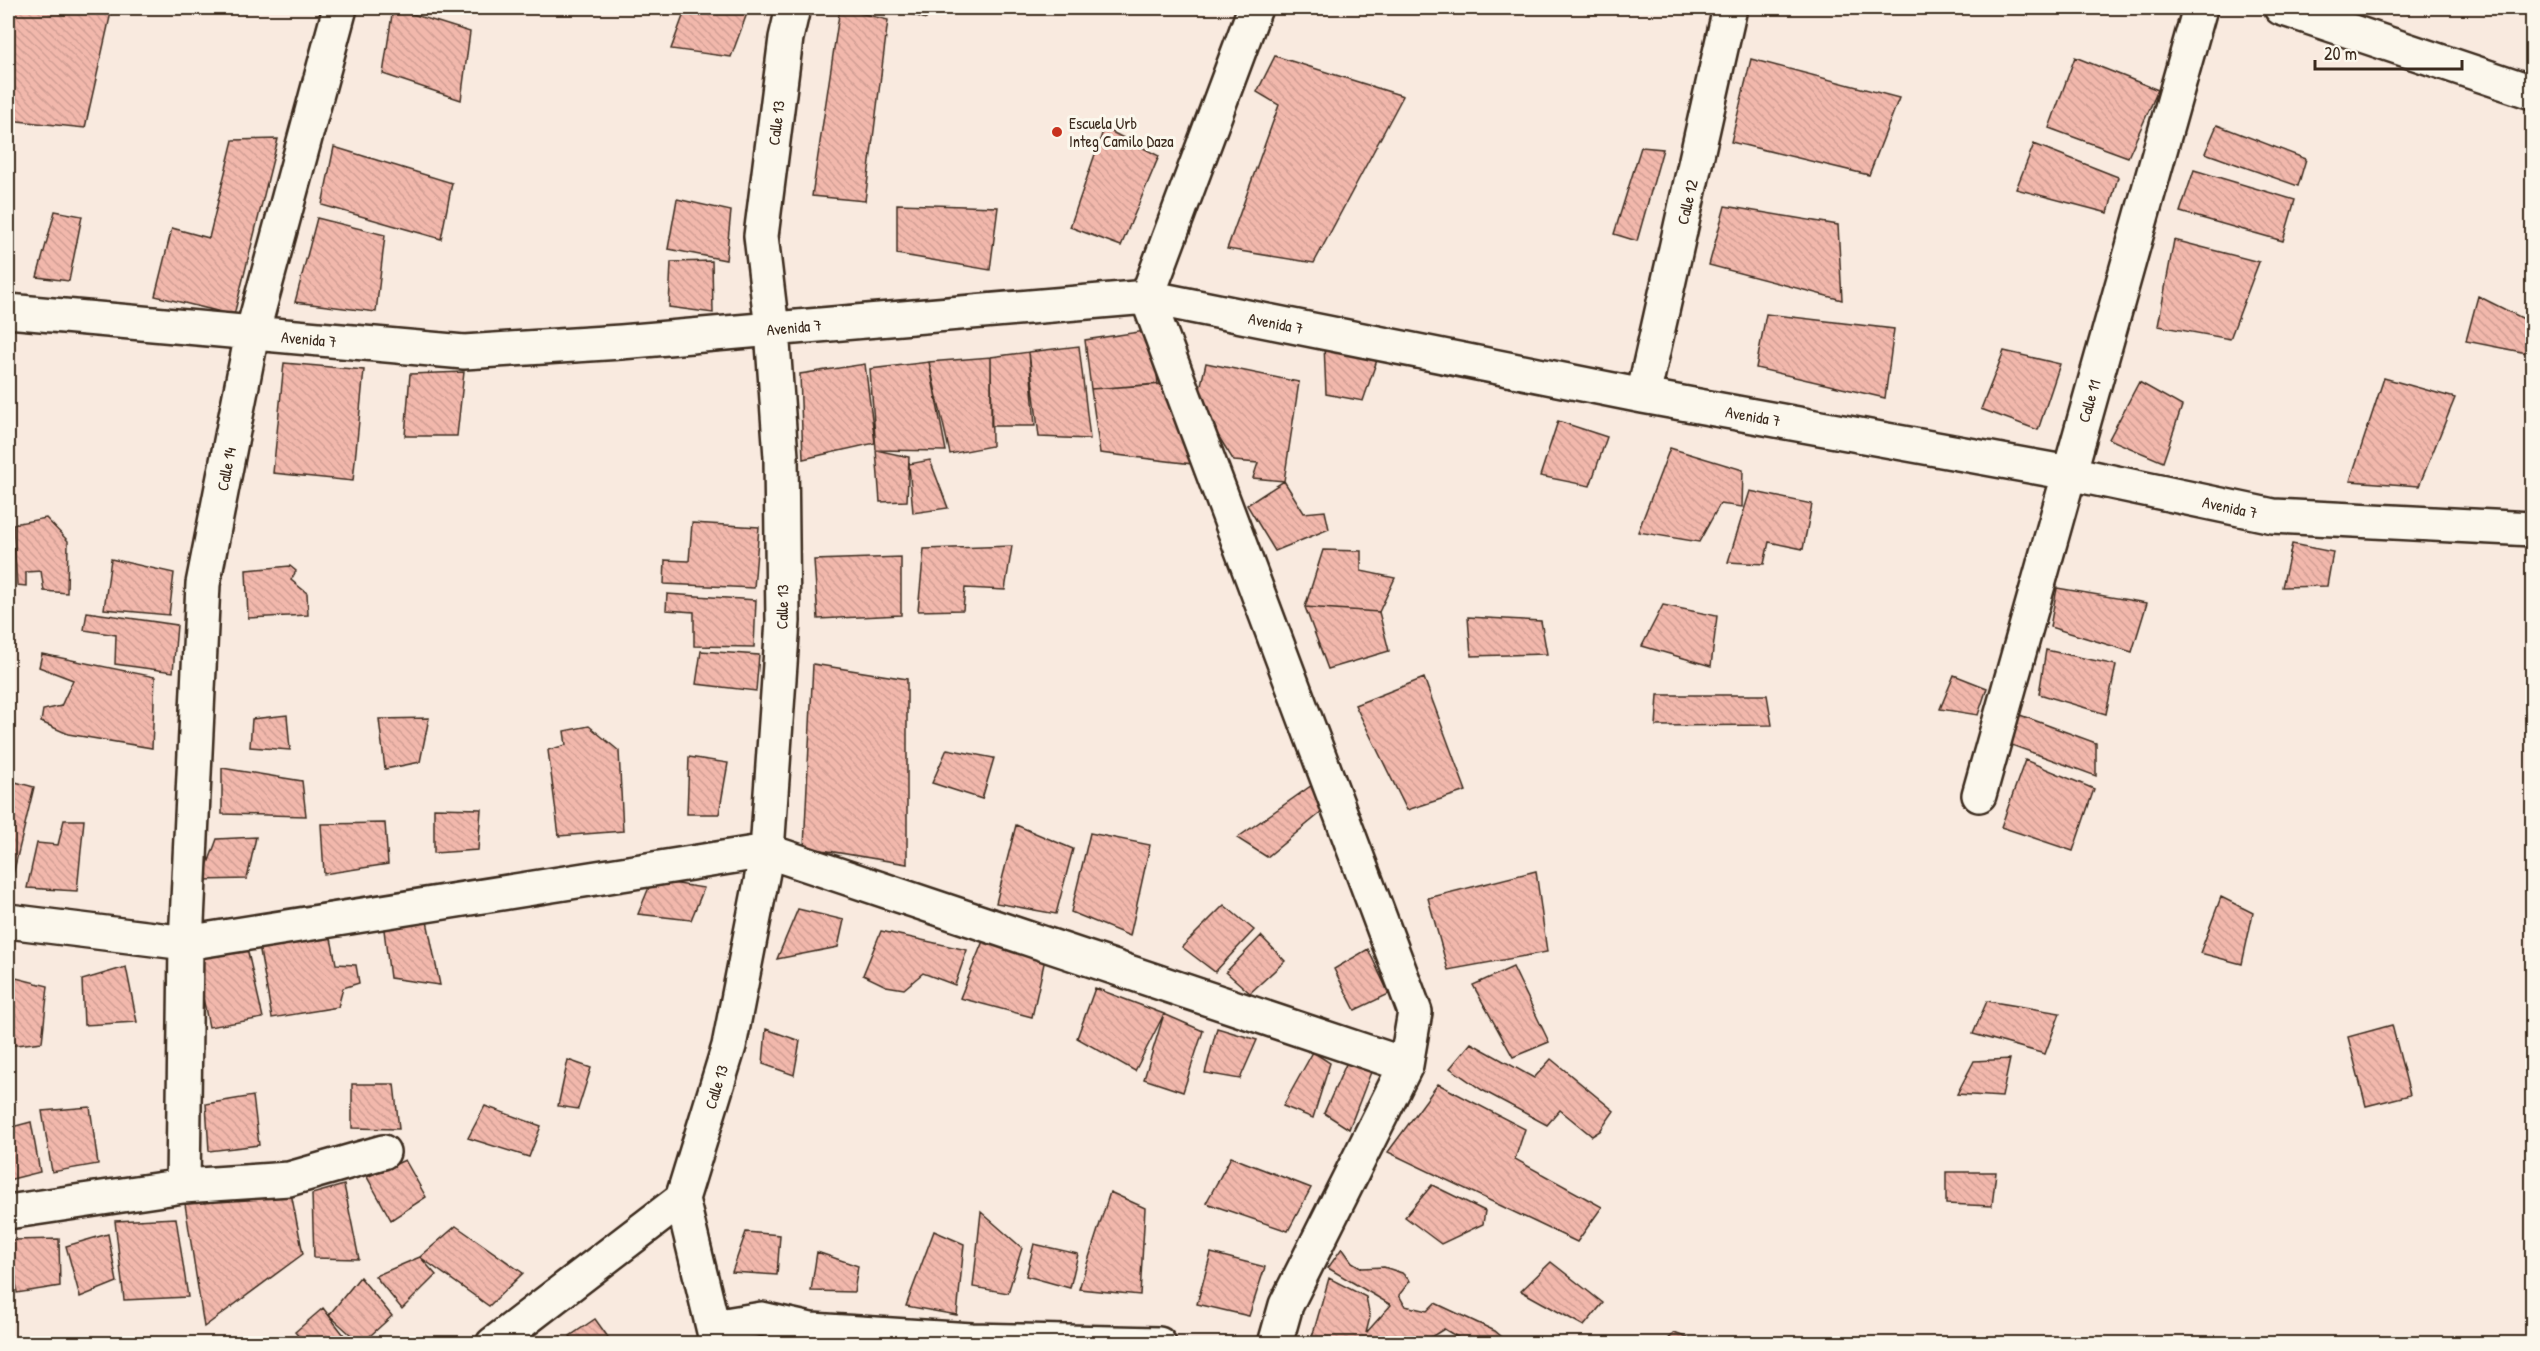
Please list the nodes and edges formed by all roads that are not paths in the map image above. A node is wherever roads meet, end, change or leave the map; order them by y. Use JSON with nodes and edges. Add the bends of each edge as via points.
{"nodes":[{"id":1,"x":340,"y":8,"type":"edge"},
{"id":2,"x":793,"y":8,"type":"edge"},
{"id":3,"x":1255,"y":8,"type":"edge"},
{"id":4,"x":1730,"y":8,"type":"edge"},
{"id":5,"x":2200,"y":8,"type":"edge"},
{"id":6,"x":2281,"y":8,"type":"edge"},
{"id":7,"x":2532,"y":92,"type":"edge"},
{"id":8,"x":1147,"y":297,"type":"junction"},
{"id":9,"x":8,"y":311,"type":"edge"},
{"id":10,"x":772,"y":329,"type":"junction"},
{"id":11,"x":252,"y":334,"type":"junction"},
{"id":12,"x":1643,"y":396,"type":"junction"},
{"id":13,"x":2069,"y":473,"type":"junction"},
{"id":14,"x":2532,"y":528,"type":"edge"},
{"id":15,"x":1979,"y":795,"type":"dead end"},
{"id":16,"x":767,"y":851,"type":"junction"},
{"id":17,"x":8,"y":921,"type":"edge"},
{"id":18,"x":186,"y":943,"type":"junction"},
{"id":19,"x":1406,"y":1065,"type":"junction"},
{"id":20,"x":383,"y":1152,"type":"dead end"},
{"id":21,"x":183,"y":1186,"type":"junction"},
{"id":22,"x":682,"y":1199,"type":"junction"},
{"id":23,"x":8,"y":1212,"type":"edge"},
{"id":24,"x":715,"y":1335,"type":"edge"},
{"id":25,"x":493,"y":1344,"type":"edge"},
{"id":26,"x":1159,"y":1344,"type":"edge"},
{"id":27,"x":1275,"y":1344,"type":"edge"}],
"edges":[{"from":1,"to":11,"type":"street","name":"Calle 14"},
{"from":2,"to":10,"type":"street","name":"Calle 13","via":[[761,236]]},
{"from":3,"to":8,"type":"street"},
{"from":4,"to":12,"type":"street","name":"Calle 12"},
{"from":5,"to":13,"type":"street","name":"Calle 11"},
{"from":6,"to":7,"type":"street"},
{"from":8,"to":10,"type":"street","name":"Avenida 7"},
{"from":8,"to":12,"type":"street","name":"Avenida 7"},
{"from":8,"to":19,"type":"street","via":[[1414,1012]]},
{"from":9,"to":11,"type":"street","name":"Avenida 7"},
{"from":10,"to":11,"type":"street","name":"Avenida 7","via":[[464,352]]},
{"from":10,"to":16,"type":"street","name":"Calle 13","via":[[781,457],[783,621]]},
{"from":11,"to":18,"type":"street","name":"Calle 14","via":[[203,584]]},
{"from":12,"to":13,"type":"street","name":"Avenida 7"},
{"from":13,"to":14,"type":"street","name":"Avenida 7","via":[[2273,516]]},
{"from":13,"to":15,"type":"street","name":"Calle 11"},
{"from":16,"to":18,"type":"street"},
{"from":16,"to":19,"type":"street"},
{"from":16,"to":22,"type":"street","name":"Calle 13","via":[[729,1046]]},
{"from":17,"to":18,"type":"street"},
{"from":18,"to":21,"type":"street","name":"Calle 14"},
{"from":19,"to":27,"type":"street","via":[[1286,1305]]},
{"from":20,"to":21,"type":"street","via":[[289,1179]]},
{"from":21,"to":23,"type":"street"},
{"from":22,"to":24,"type":"street"},
{"from":22,"to":25,"type":"street"},
{"from":24,"to":26,"type":"street","via":[[762,1319],[811,1330],[960,1340]]}]}
